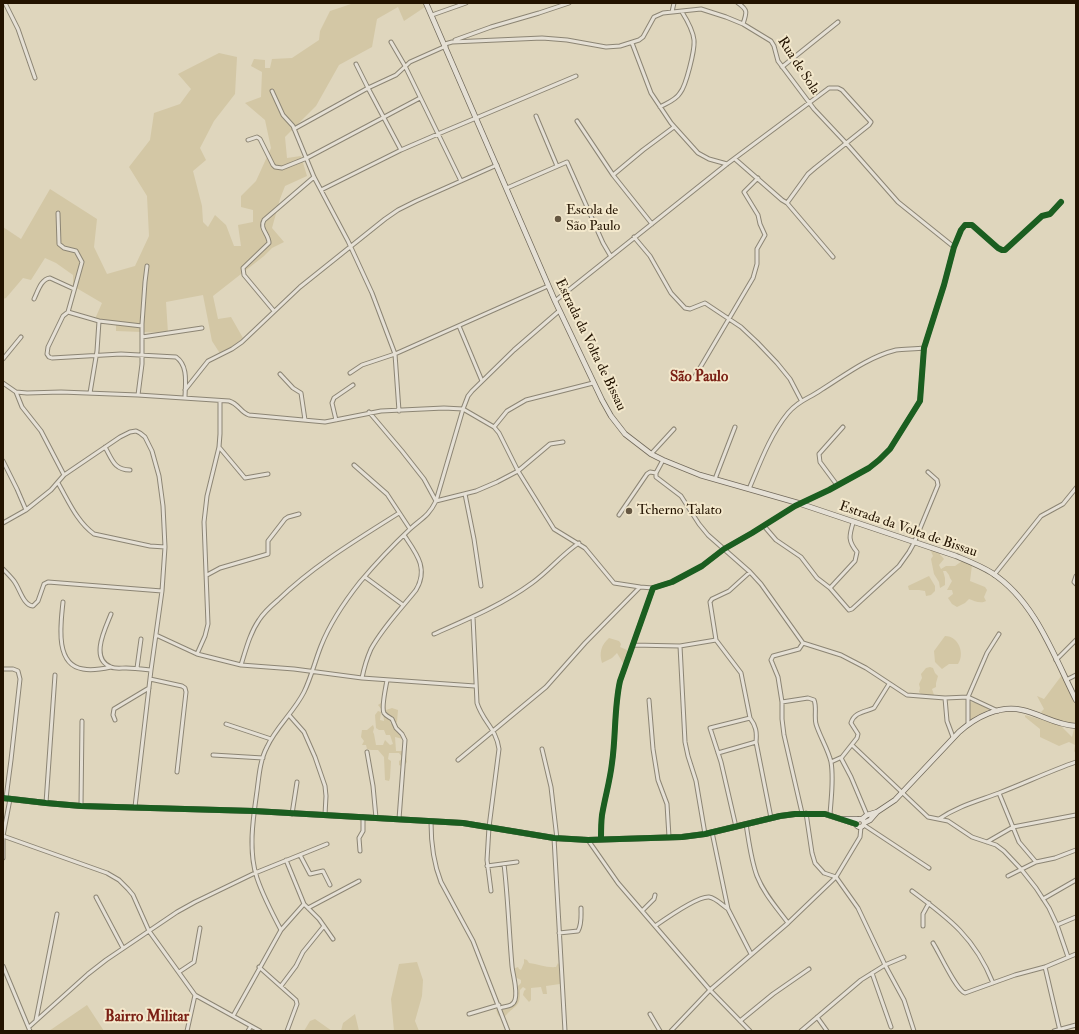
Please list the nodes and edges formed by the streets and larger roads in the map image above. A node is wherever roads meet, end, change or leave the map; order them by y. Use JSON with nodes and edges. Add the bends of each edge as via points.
{"nodes":[{"id":1,"x":5,"y":3,"type":"edge"},
{"id":2,"x":426,"y":3,"type":"edge"},
{"id":3,"x":466,"y":3,"type":"edge"},
{"id":4,"x":569,"y":3,"type":"edge"},
{"id":5,"x":674,"y":3,"type":"edge"},
{"id":6,"x":738,"y":3,"type":"edge"},
{"id":7,"x":562,"y":4,"type":"edge"},
{"id":8,"x":672,"y":12,"type":"junction"},
{"id":9,"x":682,"y":12,"type":"junction"},
{"id":10,"x":432,"y":15,"type":"junction"},
{"id":11,"x":838,"y":22,"type":"dead end"},
{"id":12,"x":743,"y":24,"type":"junction"},
{"id":13,"x":391,"y":42,"type":"dead end"},
{"id":14,"x":452,"y":42,"type":"junction"},
{"id":15,"x":632,"y":43,"type":"junction"},
{"id":16,"x":445,"y":45,"type":"junction"},
{"id":17,"x":356,"y":64,"type":"dead end"},
{"id":18,"x":405,"y":66,"type":"junction"},
{"id":19,"x":782,"y":67,"type":"junction"},
{"id":20,"x":576,"y":76,"type":"dead end"},
{"id":21,"x":35,"y":78,"type":"dead end"},
{"id":22,"x":368,"y":88,"type":"junction"},
{"id":23,"x":272,"y":91,"type":"dead end"},
{"id":24,"x":420,"y":98,"type":"junction"},
{"id":25,"x":808,"y":103,"type":"junction"},
{"id":26,"x":660,"y":107,"type":"junction"},
{"id":27,"x":536,"y":116,"type":"dead end"},
{"id":28,"x":384,"y":117,"type":"junction"},
{"id":29,"x":476,"y":118,"type":"junction"},
{"id":30,"x":577,"y":121,"type":"dead end"},
{"id":31,"x":674,"y":127,"type":"junction"},
{"id":32,"x":294,"y":129,"type":"junction"},
{"id":33,"x":438,"y":134,"type":"junction"},
{"id":34,"x":248,"y":140,"type":"dead end"},
{"id":35,"x":846,"y":143,"type":"junction"},
{"id":36,"x":401,"y":150,"type":"junction"},
{"id":37,"x":306,"y":158,"type":"junction"},
{"id":38,"x":735,"y":158,"type":"junction"},
{"id":39,"x":727,"y":164,"type":"junction"},
{"id":40,"x":497,"y":165,"type":"junction"},
{"id":41,"x":557,"y":166,"type":"junction"},
{"id":42,"x":613,"y":175,"type":"junction"},
{"id":43,"x":314,"y":177,"type":"junction"},
{"id":44,"x":758,"y":178,"type":"junction"},
{"id":45,"x":461,"y":181,"type":"junction"},
{"id":46,"x":507,"y":188,"type":"junction"},
{"id":47,"x":321,"y":190,"type":"junction"},
{"id":48,"x":1061,"y":202,"type":"dead end"},
{"id":49,"x":787,"y":203,"type":"junction"},
{"id":50,"x":58,"y":213,"type":"dead end"},
{"id":51,"x":652,"y":224,"type":"junction"},
{"id":52,"x":634,"y":237,"type":"junction"},
{"id":53,"x":350,"y":246,"type":"junction"},
{"id":54,"x":954,"y":246,"type":"junction"},
{"id":55,"x":610,"y":256,"type":"junction"},
{"id":56,"x":833,"y":257,"type":"dead end"},
{"id":57,"x":148,"y":266,"type":"dead end"},
{"id":58,"x":548,"y":286,"type":"junction"},
{"id":59,"x":74,"y":289,"type":"junction"},
{"id":60,"x":34,"y":299,"type":"dead end"},
{"id":61,"x":555,"y":301,"type":"junction"},
{"id":62,"x":274,"y":311,"type":"junction"},
{"id":63,"x":559,"y":311,"type":"junction"},
{"id":64,"x":68,"y":312,"type":"junction"},
{"id":65,"x":728,"y":319,"type":"junction"},
{"id":66,"x":99,"y":321,"type":"junction"},
{"id":67,"x":142,"y":326,"type":"junction"},
{"id":68,"x":459,"y":326,"type":"junction"},
{"id":69,"x":202,"y":328,"type":"dead end"},
{"id":70,"x":21,"y":337,"type":"dead end"},
{"id":71,"x":142,"y":337,"type":"junction"},
{"id":72,"x":924,"y":348,"type":"junction"},
{"id":73,"x":143,"y":354,"type":"junction"},
{"id":74,"x":395,"y":354,"type":"junction"},
{"id":75,"x":97,"y":355,"type":"junction"},
{"id":76,"x":3,"y":360,"type":"edge"},
{"id":77,"x":350,"y":373,"type":"dead end"},
{"id":78,"x":280,"y":374,"type":"dead end"},
{"id":79,"x":694,"y":378,"type":"dead end"},
{"id":80,"x":482,"y":381,"type":"junction"},
{"id":81,"x":3,"y":383,"type":"edge"},
{"id":82,"x":593,"y":383,"type":"junction"},
{"id":83,"x":353,"y":385,"type":"dead end"},
{"id":84,"x":185,"y":390,"type":"junction"},
{"id":85,"x":16,"y":392,"type":"junction"},
{"id":86,"x":90,"y":393,"type":"junction"},
{"id":87,"x":138,"y":395,"type":"junction"},
{"id":88,"x":185,"y":398,"type":"junction"},
{"id":89,"x":802,"y":400,"type":"junction"},
{"id":90,"x":220,"y":401,"type":"junction"},
{"id":91,"x":463,"y":409,"type":"junction"},
{"id":92,"x":399,"y":411,"type":"junction"},
{"id":93,"x":369,"y":412,"type":"junction"},
{"id":94,"x":305,"y":420,"type":"junction"},
{"id":95,"x":336,"y":420,"type":"junction"},
{"id":96,"x":494,"y":427,"type":"junction"},
{"id":97,"x":735,"y":427,"type":"dead end"},
{"id":98,"x":843,"y":427,"type":"dead end"},
{"id":99,"x":674,"y":429,"type":"dead end"},
{"id":100,"x":563,"y":442,"type":"dead end"},
{"id":101,"x":105,"y":446,"type":"junction"},
{"id":102,"x":219,"y":447,"type":"junction"},
{"id":103,"x":651,"y":454,"type":"junction"},
{"id":104,"x":664,"y":460,"type":"junction"},
{"id":105,"x":3,"y":461,"type":"edge"},
{"id":106,"x":354,"y":465,"type":"dead end"},
{"id":107,"x":130,"y":470,"type":"dead end"},
{"id":108,"x":518,"y":471,"type":"junction"},
{"id":109,"x":656,"y":472,"type":"junction"},
{"id":110,"x":928,"y":472,"type":"dead end"},
{"id":111,"x":268,"y":474,"type":"dead end"},
{"id":112,"x":64,"y":475,"type":"junction"},
{"id":113,"x":714,"y":479,"type":"junction"},
{"id":114,"x":58,"y":483,"type":"junction"},
{"id":115,"x":837,"y":485,"type":"junction"},
{"id":116,"x":1076,"y":488,"type":"edge"},
{"id":117,"x":749,"y":489,"type":"junction"},
{"id":118,"x":465,"y":494,"type":"junction"},
{"id":119,"x":436,"y":501,"type":"junction"},
{"id":120,"x":798,"y":504,"type":"junction"},
{"id":121,"x":26,"y":510,"type":"junction"},
{"id":122,"x":399,"y":513,"type":"junction"},
{"id":123,"x":299,"y":514,"type":"dead end"},
{"id":124,"x":619,"y":515,"type":"dead end"},
{"id":125,"x":3,"y":523,"type":"edge"},
{"id":126,"x":853,"y":523,"type":"junction"},
{"id":127,"x":764,"y":526,"type":"junction"},
{"id":128,"x":410,"y":529,"type":"junction"},
{"id":129,"x":404,"y":535,"type":"junction"},
{"id":130,"x":579,"y":543,"type":"junction"},
{"id":131,"x":914,"y":543,"type":"junction"},
{"id":132,"x":165,"y":547,"type":"junction"},
{"id":133,"x":724,"y":549,"type":"junction"},
{"id":134,"x":3,"y":569,"type":"edge"},
{"id":135,"x":750,"y":572,"type":"junction"},
{"id":136,"x":207,"y":575,"type":"junction"},
{"id":137,"x":994,"y":575,"type":"junction"},
{"id":138,"x":1076,"y":576,"type":"edge"},
{"id":139,"x":365,"y":577,"type":"junction"},
{"id":140,"x":1076,"y":584,"type":"edge"},
{"id":141,"x":482,"y":586,"type":"dead end"},
{"id":142,"x":640,"y":587,"type":"junction"},
{"id":143,"x":653,"y":588,"type":"junction"},
{"id":144,"x":830,"y":588,"type":"junction"},
{"id":145,"x":162,"y":591,"type":"junction"},
{"id":146,"x":63,"y":602,"type":"dead end"},
{"id":147,"x":403,"y":605,"type":"junction"},
{"id":148,"x":111,"y":614,"type":"dead end"},
{"id":149,"x":473,"y":617,"type":"junction"},
{"id":150,"x":434,"y":634,"type":"dead end"},
{"id":151,"x":999,"y":634,"type":"dead end"},
{"id":152,"x":156,"y":635,"type":"junction"},
{"id":153,"x":141,"y":639,"type":"dead end"},
{"id":154,"x":716,"y":640,"type":"junction"},
{"id":155,"x":1076,"y":640,"type":"edge"},
{"id":156,"x":803,"y":644,"type":"junction"},
{"id":157,"x":633,"y":645,"type":"junction"},
{"id":158,"x":680,"y":646,"type":"junction"},
{"id":159,"x":197,"y":654,"type":"junction"},
{"id":160,"x":1056,"y":660,"type":"junction"},
{"id":161,"x":241,"y":665,"type":"junction"},
{"id":162,"x":111,"y":667,"type":"junction"},
{"id":163,"x":137,"y":668,"type":"junction"},
{"id":164,"x":3,"y":669,"type":"edge"},
{"id":165,"x":151,"y":670,"type":"junction"},
{"id":166,"x":311,"y":672,"type":"junction"},
{"id":167,"x":55,"y":675,"type":"dead end"},
{"id":168,"x":1076,"y":675,"type":"edge"},
{"id":169,"x":362,"y":678,"type":"junction"},
{"id":170,"x":150,"y":679,"type":"junction"},
{"id":171,"x":387,"y":680,"type":"junction"},
{"id":172,"x":1066,"y":680,"type":"junction"},
{"id":173,"x":889,"y":684,"type":"junction"},
{"id":174,"x":476,"y":686,"type":"junction"},
{"id":175,"x":149,"y":688,"type":"junction"},
{"id":176,"x":968,"y":697,"type":"junction"},
{"id":177,"x":945,"y":698,"type":"junction"},
{"id":178,"x":649,"y":700,"type":"dead end"},
{"id":179,"x":1076,"y":700,"type":"edge"},
{"id":180,"x":782,"y":702,"type":"junction"},
{"id":181,"x":998,"y":711,"type":"junction"},
{"id":182,"x":289,"y":715,"type":"junction"},
{"id":183,"x":750,"y":718,"type":"junction"},
{"id":184,"x":115,"y":720,"type":"dead end"},
{"id":185,"x":82,"y":721,"type":"dead end"},
{"id":186,"x":968,"y":723,"type":"junction"},
{"id":187,"x":226,"y":724,"type":"dead end"},
{"id":188,"x":1076,"y":726,"type":"edge"},
{"id":189,"x":494,"y":730,"type":"junction"},
{"id":190,"x":953,"y":737,"type":"junction"},
{"id":191,"x":271,"y":740,"type":"junction"},
{"id":192,"x":756,"y":742,"type":"junction"},
{"id":193,"x":852,"y":745,"type":"junction"},
{"id":194,"x":542,"y":749,"type":"dead end"},
{"id":195,"x":367,"y":752,"type":"dead end"},
{"id":196,"x":718,"y":753,"type":"junction"},
{"id":197,"x":213,"y":755,"type":"dead end"},
{"id":198,"x":263,"y":758,"type":"junction"},
{"id":199,"x":841,"y":758,"type":"junction"},
{"id":200,"x":458,"y":760,"type":"dead end"},
{"id":201,"x":831,"y":762,"type":"junction"},
{"id":202,"x":1076,"y":762,"type":"edge"},
{"id":203,"x":177,"y":772,"type":"dead end"},
{"id":204,"x":297,"y":782,"type":"dead end"},
{"id":205,"x":902,"y":793,"type":"junction"},
{"id":206,"x":999,"y":793,"type":"junction"},
{"id":207,"x":6,"y":798,"type":"edge"},
{"id":208,"x":46,"y":803,"type":"junction"},
{"id":209,"x":81,"y":806,"type":"junction"},
{"id":210,"x":135,"y":807,"type":"junction"},
{"id":211,"x":254,"y":811,"type":"junction"},
{"id":212,"x":877,"y":812,"type":"junction"},
{"id":213,"x":804,"y":813,"type":"junction"},
{"id":214,"x":292,"y":814,"type":"junction"},
{"id":215,"x":325,"y":815,"type":"junction"},
{"id":216,"x":830,"y":815,"type":"junction"},
{"id":217,"x":867,"y":815,"type":"junction"},
{"id":218,"x":1076,"y":815,"type":"edge"},
{"id":219,"x":363,"y":817,"type":"junction"},
{"id":220,"x":376,"y":818,"type":"junction"},
{"id":221,"x":771,"y":818,"type":"junction"},
{"id":222,"x":399,"y":819,"type":"junction"},
{"id":223,"x":939,"y":819,"type":"junction"},
{"id":224,"x":430,"y":822,"type":"junction"},
{"id":225,"x":861,"y":823,"type":"junction"},
{"id":226,"x":746,"y":824,"type":"junction"},
{"id":227,"x":489,"y":827,"type":"junction"},
{"id":228,"x":736,"y":827,"type":"junction"},
{"id":229,"x":1013,"y":827,"type":"junction"},
{"id":230,"x":712,"y":832,"type":"junction"},
{"id":231,"x":705,"y":834,"type":"junction"},
{"id":232,"x":3,"y":836,"type":"edge"},
{"id":233,"x":669,"y":837,"type":"junction"},
{"id":234,"x":555,"y":838,"type":"junction"},
{"id":235,"x":601,"y":839,"type":"junction"},
{"id":236,"x":588,"y":840,"type":"junction"},
{"id":237,"x":987,"y":842,"type":"junction"},
{"id":238,"x":327,"y":844,"type":"dead end"},
{"id":239,"x":1076,"y":850,"type":"edge"},
{"id":240,"x":360,"y":851,"type":"dead end"},
{"id":241,"x":300,"y":855,"type":"junction"},
{"id":242,"x":3,"y":857,"type":"edge"},
{"id":243,"x":286,"y":860,"type":"junction"},
{"id":244,"x":517,"y":862,"type":"dead end"},
{"id":245,"x":1036,"y":862,"type":"junction"},
{"id":246,"x":504,"y":864,"type":"junction"},
{"id":247,"x":487,"y":866,"type":"junction"},
{"id":248,"x":929,"y":868,"type":"dead end"},
{"id":249,"x":1021,"y":869,"type":"junction"},
{"id":250,"x":256,"y":873,"type":"junction"},
{"id":251,"x":1008,"y":876,"type":"dead end"},
{"id":252,"x":836,"y":877,"type":"junction"},
{"id":253,"x":1076,"y":880,"type":"edge"},
{"id":254,"x":359,"y":881,"type":"dead end"},
{"id":255,"x":330,"y":885,"type":"dead end"},
{"id":256,"x":491,"y":891,"type":"dead end"},
{"id":257,"x":912,"y":891,"type":"dead end"},
{"id":258,"x":655,"y":895,"type":"dead end"},
{"id":259,"x":96,"y":897,"type":"dead end"},
{"id":260,"x":1043,"y":899,"type":"junction"},
{"id":261,"x":929,"y":903,"type":"junction"},
{"id":262,"x":304,"y":904,"type":"junction"},
{"id":263,"x":308,"y":908,"type":"junction"},
{"id":264,"x":581,"y":908,"type":"dead end"},
{"id":265,"x":728,"y":909,"type":"junction"},
{"id":266,"x":642,"y":911,"type":"junction"},
{"id":267,"x":57,"y":914,"type":"dead end"},
{"id":268,"x":1076,"y":917,"type":"edge"},
{"id":269,"x":788,"y":923,"type":"junction"},
{"id":270,"x":1057,"y":925,"type":"junction"},
{"id":271,"x":324,"y":926,"type":"junction"},
{"id":272,"x":655,"y":926,"type":"junction"},
{"id":273,"x":923,"y":926,"type":"dead end"},
{"id":274,"x":200,"y":928,"type":"dead end"},
{"id":275,"x":281,"y":930,"type":"junction"},
{"id":276,"x":149,"y":931,"type":"junction"},
{"id":277,"x":559,"y":933,"type":"junction"},
{"id":278,"x":333,"y":939,"type":"dead end"},
{"id":279,"x":933,"y":943,"type":"dead end"},
{"id":280,"x":123,"y":948,"type":"junction"},
{"id":281,"x":751,"y":954,"type":"junction"},
{"id":282,"x":1076,"y":954,"type":"edge"},
{"id":283,"x":904,"y":957,"type":"dead end"},
{"id":284,"x":1068,"y":957,"type":"junction"},
{"id":285,"x":885,"y":965,"type":"junction"},
{"id":286,"x":3,"y":966,"type":"edge"},
{"id":287,"x":260,"y":967,"type":"junction"},
{"id":288,"x":1044,"y":967,"type":"junction"},
{"id":289,"x":809,"y":969,"type":"dead end"},
{"id":290,"x":179,"y":972,"type":"junction"},
{"id":291,"x":872,"y":973,"type":"junction"},
{"id":292,"x":993,"y":983,"type":"junction"},
{"id":293,"x":280,"y":986,"type":"junction"},
{"id":294,"x":710,"y":990,"type":"junction"},
{"id":295,"x":195,"y":995,"type":"junction"},
{"id":296,"x":499,"y":1006,"type":"junction"},
{"id":297,"x":469,"y":1014,"type":"dead end"},
{"id":298,"x":650,"y":1014,"type":"dead end"},
{"id":299,"x":232,"y":1016,"type":"junction"},
{"id":300,"x":817,"y":1017,"type":"junction"},
{"id":301,"x":36,"y":1021,"type":"junction"},
{"id":302,"x":740,"y":1021,"type":"junction"},
{"id":303,"x":1076,"y":1025,"type":"edge"},
{"id":304,"x":251,"y":1026,"type":"junction"},
{"id":305,"x":891,"y":1027,"type":"dead end"},
{"id":306,"x":29,"y":1029,"type":"edge"},
{"id":307,"x":1060,"y":1030,"type":"edge"},
{"id":308,"x":187,"y":1031,"type":"edge"},
{"id":309,"x":248,"y":1031,"type":"edge"},
{"id":310,"x":260,"y":1031,"type":"edge"},
{"id":311,"x":287,"y":1031,"type":"edge"},
{"id":312,"x":508,"y":1031,"type":"edge"},
{"id":313,"x":565,"y":1031,"type":"edge"},
{"id":314,"x":660,"y":1031,"type":"edge"},
{"id":315,"x":671,"y":1031,"type":"edge"},
{"id":316,"x":750,"y":1031,"type":"edge"},
{"id":317,"x":801,"y":1031,"type":"edge"},
{"id":318,"x":827,"y":1031,"type":"edge"},
{"id":319,"x":914,"y":1031,"type":"edge"},
{"id":320,"x":1054,"y":1031,"type":"edge"}],
"edges":[{"from":1,"to":21,"type":"street","via":[[18,29]]},
{"from":2,"to":10,"type":"street","name":"Estrada da Volta de Bissau"},
{"from":3,"to":10,"type":"street"},
{"from":4,"to":7,"type":"street"},
{"from":5,"to":8,"type":"street"},
{"from":6,"to":12,"type":"street","via":[[746,10]]},
{"from":7,"to":14,"type":"street"},
{"from":8,"to":9,"type":"street","name":"Rua de Sola"},
{"from":8,"to":15,"type":"street","name":"Rua de Sola","via":[[654,17],[643,37]]},
{"from":9,"to":12,"type":"street","name":"Rua de Sola","via":[[701,9]]},
{"from":9,"to":26,"type":"street","via":[[693,34],[694,50],[682,91]]},
{"from":10,"to":16,"type":"street","name":"Estrada da Volta de Bissau"},
{"from":11,"to":19,"type":"street"},
{"from":12,"to":19,"type":"street","name":"Rua de Sola","via":[[771,41]]},
{"from":13,"to":18,"type":"street"},
{"from":14,"to":15,"type":"street","name":"Rua de Sola","via":[[550,38],[614,47]]},
{"from":14,"to":16,"type":"street","name":"Rua de Sola"},
{"from":15,"to":26,"type":"street","via":[[648,87]]},
{"from":16,"to":18,"type":"street","name":"Rua de Sola"},
{"from":16,"to":29,"type":"street","name":"Estrada da Volta de Bissau"},
{"from":17,"to":22,"type":"street"},
{"from":18,"to":22,"type":"street","name":"Rua de Sola","via":[[396,75]]},
{"from":18,"to":24,"type":"street"},
{"from":19,"to":25,"type":"street","name":"Rua de Sola"},
{"from":20,"to":29,"type":"street"},
{"from":22,"to":28,"type":"street"},
{"from":22,"to":32,"type":"street","name":"Rua de Sola"},
{"from":23,"to":32,"type":"street"},
{"from":24,"to":28,"type":"street"},
{"from":24,"to":33,"type":"street"},
{"from":25,"to":35,"type":"street","name":"Rua de Sola"},
{"from":25,"to":35,"type":"street","via":[[829,88],[842,90],[871,122]]},
{"from":25,"to":38,"type":"street"},
{"from":26,"to":31,"type":"street"},
{"from":27,"to":41,"type":"street"},
{"from":28,"to":36,"type":"street"},
{"from":28,"to":37,"type":"street"},
{"from":29,"to":33,"type":"street"},
{"from":29,"to":40,"type":"street","name":"Estrada da Volta de Bissau"},
{"from":30,"to":42,"type":"street"},
{"from":31,"to":39,"type":"street","via":[[698,153]]},
{"from":31,"to":42,"type":"street"},
{"from":32,"to":37,"type":"street"},
{"from":33,"to":36,"type":"street"},
{"from":33,"to":45,"type":"street"},
{"from":34,"to":37,"type":"street","via":[[260,139],[275,167],[282,168]]},
{"from":35,"to":49,"type":"street","via":[[812,171]]},
{"from":35,"to":54,"type":"street","name":"Rua de Sola","via":[[898,202]]},
{"from":36,"to":47,"type":"street"},
{"from":37,"to":43,"type":"street"},
{"from":38,"to":39,"type":"street"},
{"from":38,"to":44,"type":"street"},
{"from":39,"to":51,"type":"street"},
{"from":40,"to":45,"type":"street"},
{"from":40,"to":46,"type":"street","name":"Estrada da Volta de Bissau"},
{"from":41,"to":46,"type":"street"},
{"from":41,"to":55,"type":"street","via":[[567,162],[569,165]]},
{"from":42,"to":51,"type":"street"},
{"from":43,"to":47,"type":"street"},
{"from":43,"to":62,"type":"street","via":[[264,220],[262,224],[269,243],[243,268],[244,275]]},
{"from":44,"to":49,"type":"street"},
{"from":44,"to":65,"type":"street","via":[[744,192],[758,215],[765,235],[756,249],[757,264],[753,278]]},
{"from":45,"to":53,"type":"street","via":[[398,210]]},
{"from":46,"to":58,"type":"street","name":"Estrada da Volta de Bissau"},
{"from":47,"to":53,"type":"street"},
{"from":48,"to":54,"type":"street","via":[[1005,250],[998,248],[968,224],[961,230]]},
{"from":49,"to":56,"type":"street"},
{"from":50,"to":59,"type":"street","via":[[59,244],[76,251],[82,262]]},
{"from":51,"to":52,"type":"street"},
{"from":52,"to":55,"type":"street"},
{"from":52,"to":65,"type":"street","via":[[650,256],[671,293],[685,308],[705,304]]},
{"from":53,"to":62,"type":"street"},
{"from":53,"to":74,"type":"street","via":[[372,293]]},
{"from":54,"to":72,"type":"street"},
{"from":55,"to":61,"type":"street"},
{"from":57,"to":67,"type":"street"},
{"from":58,"to":61,"type":"street","name":"Estrada da Volta de Bissau"},
{"from":58,"to":68,"type":"street"},
{"from":59,"to":60,"type":"street","via":[[47,278],[43,280]]},
{"from":59,"to":64,"type":"street"},
{"from":61,"to":63,"type":"street","name":"Estrada da Volta de Bissau"},
{"from":62,"to":84,"type":"street","via":[[242,342],[208,361]]},
{"from":63,"to":80,"type":"street"},
{"from":63,"to":82,"type":"street","name":"Estrada da Volta de Bissau"},
{"from":64,"to":66,"type":"street"},
{"from":64,"to":75,"type":"street","via":[[63,316],[47,354],[52,358]]},
{"from":65,"to":79,"type":"street"},
{"from":65,"to":89,"type":"street","via":[[757,342],[777,363]]},
{"from":66,"to":67,"type":"street"},
{"from":66,"to":75,"type":"street"},
{"from":67,"to":71,"type":"street"},
{"from":68,"to":74,"type":"street"},
{"from":68,"to":80,"type":"street"},
{"from":69,"to":71,"type":"street"},
{"from":70,"to":76,"type":"street"},
{"from":71,"to":73,"type":"street"},
{"from":72,"to":89,"type":"street","via":[[881,354]]},
{"from":72,"to":115,"type":"street","via":[[920,401],[890,449],[869,468]]},
{"from":73,"to":75,"type":"street"},
{"from":73,"to":84,"type":"street","via":[[172,356],[180,360],[185,370]]},
{"from":73,"to":87,"type":"street"},
{"from":74,"to":77,"type":"street","via":[[362,364]]},
{"from":74,"to":92,"type":"street"},
{"from":75,"to":86,"type":"street"},
{"from":78,"to":94,"type":"street","via":[[302,395]]},
{"from":80,"to":91,"type":"street","via":[[468,396]]},
{"from":81,"to":85,"type":"street"},
{"from":82,"to":96,"type":"street","via":[[526,400],[508,411]]},
{"from":82,"to":103,"type":"street","name":"Estrada da Volta de Bissau","via":[[617,425]]},
{"from":83,"to":95,"type":"street","via":[[334,398],[332,403]]},
{"from":84,"to":88,"type":"street"},
{"from":85,"to":86,"type":"street"},
{"from":85,"to":112,"type":"street","via":[[22,407],[41,431]]},
{"from":86,"to":87,"type":"street"},
{"from":87,"to":88,"type":"street"},
{"from":88,"to":90,"type":"street"},
{"from":89,"to":117,"type":"street","via":[[790,411],[774,434]]},
{"from":90,"to":94,"type":"street","via":[[238,405],[249,416]]},
{"from":90,"to":102,"type":"street"},
{"from":91,"to":92,"type":"street"},
{"from":91,"to":96,"type":"street"},
{"from":91,"to":119,"type":"street"},
{"from":92,"to":93,"type":"street"},
{"from":93,"to":95,"type":"street"},
{"from":93,"to":119,"type":"street","via":[[424,479]]},
{"from":94,"to":95,"type":"street"},
{"from":96,"to":108,"type":"street","via":[[504,441]]},
{"from":97,"to":113,"type":"street"},
{"from":98,"to":115,"type":"street","via":[[818,454],[820,462]]},
{"from":99,"to":103,"type":"street"},
{"from":100,"to":108,"type":"street","via":[[550,444]]},
{"from":101,"to":107,"type":"street","via":[[116,466]]},
{"from":101,"to":112,"type":"street"},
{"from":101,"to":132,"type":"street","via":[[130,432],[140,432],[145,437],[159,476],[164,506]]},
{"from":102,"to":111,"type":"street","via":[[245,478]]},
{"from":102,"to":136,"type":"street","via":[[205,508]]},
{"from":103,"to":104,"type":"street","name":"Estrada da Volta de Bissau"},
{"from":104,"to":109,"type":"street"},
{"from":104,"to":113,"type":"street","name":"Estrada da Volta de Bissau"},
{"from":105,"to":121,"type":"street"},
{"from":106,"to":122,"type":"street","via":[[383,490]]},
{"from":108,"to":118,"type":"street"},
{"from":108,"to":130,"type":"street","via":[[550,525]]},
{"from":109,"to":124,"type":"street","via":[[647,474]]},
{"from":109,"to":133,"type":"street","via":[[656,477],[681,496],[699,524]]},
{"from":110,"to":131,"type":"street","via":[[937,480],[938,485]]},
{"from":112,"to":114,"type":"street"},
{"from":113,"to":117,"type":"street","name":"Estrada da Volta de Bissau"},
{"from":114,"to":121,"type":"street"},
{"from":114,"to":132,"type":"street","via":[[80,520],[94,534]]},
{"from":115,"to":120,"type":"street"},
{"from":116,"to":137,"type":"street","via":[[1063,504],[1041,516]]},
{"from":117,"to":120,"type":"street","name":"Estrada da Volta de Bissau"},
{"from":118,"to":119,"type":"street"},
{"from":118,"to":141,"type":"street"},
{"from":119,"to":128,"type":"street","via":[[427,516]]},
{"from":120,"to":126,"type":"street","name":"Estrada da Volta de Bissau"},
{"from":120,"to":127,"type":"street"},
{"from":121,"to":125,"type":"street"},
{"from":122,"to":128,"type":"street"},
{"from":122,"to":161,"type":"street","via":[[303,578],[265,612],[254,627]]},
{"from":123,"to":136,"type":"street","via":[[284,519],[268,541],[268,554],[220,568]]},
{"from":126,"to":131,"type":"street","name":"Estrada da Volta de Bissau"},
{"from":126,"to":144,"type":"street","via":[[850,540],[857,552],[855,560]]},
{"from":127,"to":133,"type":"street"},
{"from":127,"to":144,"type":"street","via":[[776,540],[800,556],[817,578]]},
{"from":128,"to":129,"type":"street"},
{"from":129,"to":139,"type":"street"},
{"from":129,"to":147,"type":"street","via":[[422,569],[418,586]]},
{"from":130,"to":142,"type":"street","via":[[614,583]]},
{"from":130,"to":149,"type":"street","via":[[534,582],[498,605]]},
{"from":131,"to":137,"type":"street","name":"Estrada da Volta de Bissau","via":[[956,556]]},
{"from":131,"to":144,"type":"street","via":[[899,566],[852,609],[849,610]]},
{"from":132,"to":145,"type":"street"},
{"from":133,"to":135,"type":"street"},
{"from":133,"to":143,"type":"street","via":[[702,566],[672,582]]},
{"from":134,"to":145,"type":"street","via":[[15,582],[29,606],[38,601],[44,584],[48,582]]},
{"from":135,"to":154,"type":"street","via":[[710,602]]},
{"from":135,"to":156,"type":"street"},
{"from":136,"to":159,"type":"street","via":[[207,630]]},
{"from":137,"to":160,"type":"street","name":"Estrada da Volta de Bissau","via":[[1016,594],[1029,611]]},
{"from":138,"to":140,"type":"street"},
{"from":139,"to":147,"type":"street"},
{"from":139,"to":166,"type":"street","via":[[328,631]]},
{"from":142,"to":143,"type":"street"},
{"from":142,"to":189,"type":"street","via":[[552,681]]},
{"from":143,"to":157,"type":"street"},
{"from":145,"to":152,"type":"street"},
{"from":146,"to":162,"type":"street","via":[[61,642],[70,663],[82,669]]},
{"from":147,"to":169,"type":"street","via":[[371,649]]},
{"from":148,"to":162,"type":"street","via":[[100,646],[101,657]]},
{"from":149,"to":150,"type":"street"},
{"from":149,"to":174,"type":"street"},
{"from":151,"to":176,"type":"street","via":[[987,652]]},
{"from":152,"to":159,"type":"street"},
{"from":152,"to":165,"type":"street"},
{"from":153,"to":163,"type":"street"},
{"from":154,"to":158,"type":"street"},
{"from":154,"to":183,"type":"street","via":[[741,673]]},
{"from":155,"to":160,"type":"street"},
{"from":156,"to":173,"type":"street","via":[[841,655]]},
{"from":156,"to":180,"type":"street","via":[[799,649],[772,658]]},
{"from":157,"to":158,"type":"street"},
{"from":157,"to":235,"type":"street","via":[[615,710],[613,759],[602,813]]},
{"from":158,"to":231,"type":"street","via":[[685,742],[696,781]]},
{"from":159,"to":161,"type":"street"},
{"from":160,"to":172,"type":"street","name":"Estrada da Volta de Bissau"},
{"from":161,"to":166,"type":"street","via":[[282,667]]},
{"from":162,"to":163,"type":"street"},
{"from":163,"to":165,"type":"street"},
{"from":164,"to":207,"type":"street","via":[[18,671],[20,679]]},
{"from":165,"to":170,"type":"street"},
{"from":166,"to":169,"type":"street"},
{"from":166,"to":182,"type":"street","via":[[305,691]]},
{"from":167,"to":208,"type":"street"},
{"from":168,"to":172,"type":"street"},
{"from":169,"to":171,"type":"street"},
{"from":170,"to":175,"type":"street"},
{"from":170,"to":203,"type":"street","via":[[185,688]]},
{"from":171,"to":174,"type":"street"},
{"from":171,"to":222,"type":"street","via":[[384,713],[392,719],[405,740]]},
{"from":172,"to":179,"type":"street","name":"Estrada da Volta de Bissau"},
{"from":173,"to":177,"type":"street","via":[[907,695]]},
{"from":173,"to":193,"type":"street","via":[[874,708],[858,713],[852,720],[851,723],[858,734]]},
{"from":174,"to":189,"type":"street","via":[[479,708]]},
{"from":175,"to":184,"type":"street","via":[[114,709]]},
{"from":175,"to":210,"type":"street"},
{"from":176,"to":177,"type":"street"},
{"from":176,"to":181,"type":"street"},
{"from":176,"to":186,"type":"street"},
{"from":177,"to":190,"type":"street","via":[[947,721]]},
{"from":178,"to":233,"type":"street","via":[[654,754],[658,780],[667,804]]},
{"from":180,"to":201,"type":"street","via":[[808,698],[814,700],[818,729]]},
{"from":180,"to":213,"type":"street","via":[[784,735]]},
{"from":181,"to":186,"type":"street"},
{"from":181,"to":188,"type":"street","via":[[1022,710],[1052,722]]},
{"from":182,"to":191,"type":"street"},
{"from":182,"to":215,"type":"street","via":[[306,735],[316,757],[325,786]]},
{"from":183,"to":192,"type":"street","via":[[757,731]]},
{"from":183,"to":196,"type":"street","via":[[710,728]]},
{"from":185,"to":209,"type":"street"},
{"from":186,"to":190,"type":"street"},
{"from":187,"to":191,"type":"street"},
{"from":189,"to":200,"type":"street"},
{"from":189,"to":227,"type":"street","via":[[499,749]]},
{"from":190,"to":205,"type":"street"},
{"from":191,"to":198,"type":"street"},
{"from":192,"to":196,"type":"street"},
{"from":192,"to":221,"type":"street"},
{"from":193,"to":199,"type":"street"},
{"from":193,"to":205,"type":"street"},
{"from":194,"to":234,"type":"street","via":[[551,787]]},
{"from":195,"to":220,"type":"street"},
{"from":196,"to":228,"type":"street"},
{"from":197,"to":198,"type":"street"},
{"from":198,"to":211,"type":"street"},
{"from":199,"to":201,"type":"street"},
{"from":199,"to":217,"type":"street"},
{"from":201,"to":216,"type":"street"},
{"from":202,"to":206,"type":"street"},
{"from":204,"to":214,"type":"street"},
{"from":205,"to":212,"type":"street","via":[[891,804]]},
{"from":205,"to":223,"type":"street","via":[[928,817]]},
{"from":206,"to":223,"type":"street","via":[[958,808]]},
{"from":206,"to":229,"type":"street"},
{"from":207,"to":208,"type":"street"},
{"from":207,"to":232,"type":"street"},
{"from":208,"to":209,"type":"street"},
{"from":209,"to":210,"type":"street"},
{"from":210,"to":211,"type":"street"},
{"from":211,"to":214,"type":"street"},
{"from":211,"to":250,"type":"street","via":[[252,845]]},
{"from":212,"to":217,"type":"street"},
{"from":212,"to":225,"type":"street","via":[[870,820]]},
{"from":213,"to":216,"type":"street"},
{"from":213,"to":221,"type":"street"},
{"from":213,"to":252,"type":"street","via":[[815,863],[827,876]]},
{"from":214,"to":215,"type":"street"},
{"from":215,"to":219,"type":"street"},
{"from":216,"to":225,"type":"street"},
{"from":217,"to":225,"type":"street"},
{"from":218,"to":229,"type":"street"},
{"from":219,"to":220,"type":"street"},
{"from":219,"to":240,"type":"street","via":[[363,831],[359,836]]},
{"from":220,"to":222,"type":"street"},
{"from":221,"to":226,"type":"street"},
{"from":222,"to":224,"type":"street"},
{"from":223,"to":237,"type":"street","via":[[948,821],[972,837]]},
{"from":224,"to":227,"type":"street"},
{"from":224,"to":296,"type":"street","via":[[437,873],[472,941]]},
{"from":225,"to":248,"type":"street"},
{"from":225,"to":252,"type":"street","via":[[861,834]]},
{"from":226,"to":228,"type":"street"},
{"from":226,"to":269,"type":"street","via":[[761,886]]},
{"from":227,"to":234,"type":"street"},
{"from":227,"to":247,"type":"street"},
{"from":228,"to":230,"type":"street"},
{"from":229,"to":237,"type":"street"},
{"from":229,"to":245,"type":"street","via":[[1021,846]]},
{"from":230,"to":231,"type":"street"},
{"from":230,"to":265,"type":"street"},
{"from":231,"to":233,"type":"street"},
{"from":232,"to":242,"type":"street"},
{"from":232,"to":276,"type":"street","via":[[113,876],[133,895]]},
{"from":233,"to":235,"type":"street"},
{"from":234,"to":236,"type":"street"},
{"from":234,"to":277,"type":"street"},
{"from":235,"to":236,"type":"street"},
{"from":236,"to":266,"type":"street","via":[[610,874]]},
{"from":237,"to":249,"type":"street","via":[[1000,848]]},
{"from":238,"to":241,"type":"street"},
{"from":239,"to":245,"type":"street"},
{"from":241,"to":243,"type":"street"},
{"from":241,"to":255,"type":"street","via":[[310,874],[323,871]]},
{"from":243,"to":250,"type":"street"},
{"from":243,"to":262,"type":"street"},
{"from":244,"to":246,"type":"street"},
{"from":245,"to":249,"type":"street"},
{"from":246,"to":247,"type":"street"},
{"from":246,"to":296,"type":"street","via":[[516,995],[512,1005]]},
{"from":247,"to":256,"type":"street"},
{"from":249,"to":251,"type":"street"},
{"from":249,"to":260,"type":"street"},
{"from":250,"to":275,"type":"street"},
{"from":250,"to":276,"type":"street","via":[[195,902]]},
{"from":252,"to":269,"type":"street"},
{"from":252,"to":285,"type":"street","via":[[863,916]]},
{"from":253,"to":260,"type":"street"},
{"from":254,"to":263,"type":"street"},
{"from":257,"to":261,"type":"street"},
{"from":258,"to":266,"type":"street"},
{"from":259,"to":280,"type":"street"},
{"from":260,"to":270,"type":"street"},
{"from":261,"to":273,"type":"street","via":[[923,914]]},
{"from":261,"to":292,"type":"street","via":[[946,916],[975,947]]},
{"from":262,"to":263,"type":"street"},
{"from":262,"to":275,"type":"street"},
{"from":263,"to":271,"type":"street"},
{"from":264,"to":277,"type":"street","via":[[578,931]]},
{"from":265,"to":272,"type":"street","via":[[706,897],[675,912]]},
{"from":265,"to":281,"type":"street"},
{"from":266,"to":272,"type":"street"},
{"from":267,"to":301,"type":"street"},
{"from":268,"to":270,"type":"street"},
{"from":269,"to":281,"type":"street"},
{"from":270,"to":284,"type":"street"},
{"from":271,"to":278,"type":"street"},
{"from":271,"to":293,"type":"street"},
{"from":272,"to":294,"type":"street"},
{"from":274,"to":290,"type":"street","via":[[194,962]]},
{"from":275,"to":287,"type":"street"},
{"from":276,"to":280,"type":"street"},
{"from":276,"to":290,"type":"street"},
{"from":277,"to":313,"type":"street"},
{"from":279,"to":292,"type":"street","via":[[963,993]]},
{"from":280,"to":301,"type":"street","via":[[88,974]]},
{"from":281,"to":294,"type":"street"},
{"from":282,"to":284,"type":"street"},
{"from":283,"to":285,"type":"street"},
{"from":284,"to":288,"type":"street"},
{"from":285,"to":291,"type":"street"},
{"from":285,"to":319,"type":"street","via":[[904,1000]]},
{"from":286,"to":306,"type":"street"},
{"from":287,"to":293,"type":"street"},
{"from":287,"to":299,"type":"street"},
{"from":288,"to":292,"type":"street"},
{"from":288,"to":307,"type":"street"},
{"from":289,"to":302,"type":"street"},
{"from":290,"to":295,"type":"street"},
{"from":291,"to":300,"type":"street"},
{"from":291,"to":305,"type":"street"},
{"from":293,"to":311,"type":"street","via":[[296,1002]]},
{"from":294,"to":302,"type":"street"},
{"from":294,"to":315,"type":"street"},
{"from":295,"to":299,"type":"street"},
{"from":295,"to":308,"type":"street"},
{"from":296,"to":297,"type":"street"},
{"from":296,"to":312,"type":"street"},
{"from":298,"to":314,"type":"street"},
{"from":299,"to":304,"type":"street"},
{"from":300,"to":317,"type":"street"},
{"from":300,"to":318,"type":"street"},
{"from":301,"to":306,"type":"street"},
{"from":302,"to":316,"type":"street"},
{"from":303,"to":307,"type":"street"},
{"from":304,"to":309,"type":"street"},
{"from":304,"to":310,"type":"street"},
{"from":307,"to":320,"type":"street"}]}
